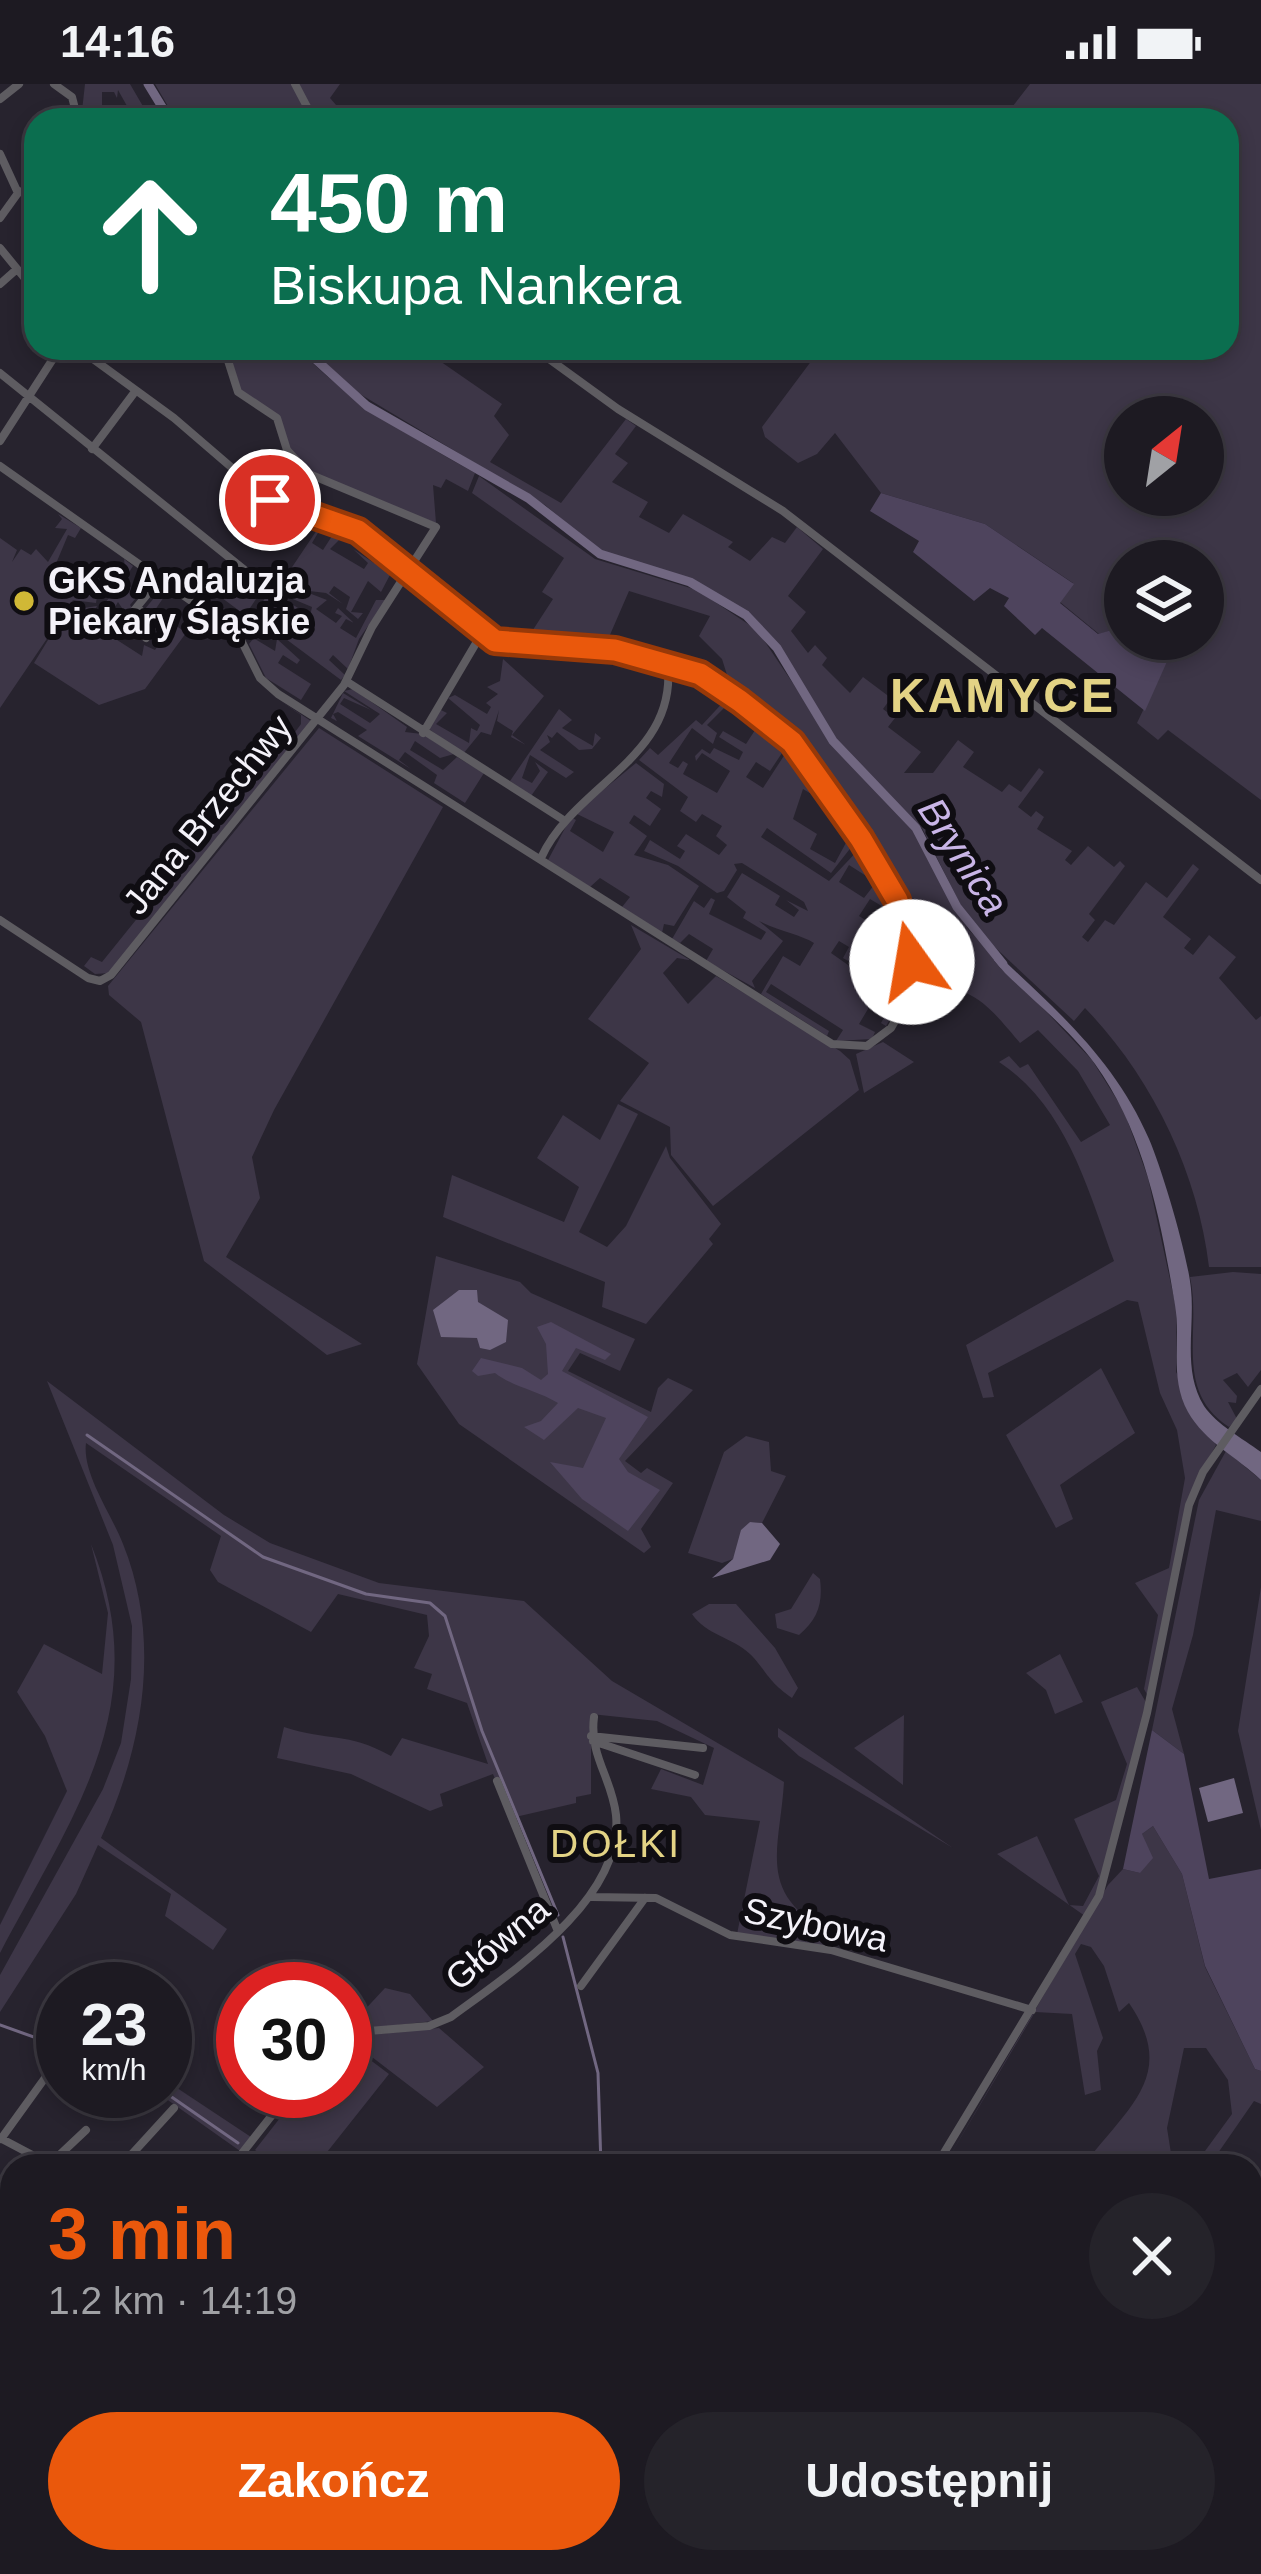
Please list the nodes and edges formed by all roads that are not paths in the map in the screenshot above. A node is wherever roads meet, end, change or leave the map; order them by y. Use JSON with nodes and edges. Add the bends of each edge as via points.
{"nodes":[{"id":1,"x":19,"y":84,"type":"edge"},
{"id":2,"x":54,"y":84,"type":"edge"},
{"id":3,"x":0,"y":99,"type":"edge"},
{"id":4,"x":75,"y":108,"type":"edge"},
{"id":5,"x":0,"y":154,"type":"edge"},
{"id":6,"x":24,"y":190,"type":"edge"},
{"id":7,"x":18,"y":193,"type":"junction"},
{"id":8,"x":0,"y":218,"type":"edge"},
{"id":9,"x":0,"y":248,"type":"edge"},
{"id":10,"x":17,"y":268,"type":"junction"},
{"id":11,"x":24,"y":277,"type":"edge"},
{"id":12,"x":0,"y":284,"type":"edge"},
{"id":13,"x":53,"y":360,"type":"edge"},
{"id":14,"x":92,"y":360,"type":"edge"},
{"id":15,"x":228,"y":360,"type":"edge"},
{"id":16,"x":551,"y":360,"type":"edge"},
{"id":17,"x":0,"y":373,"type":"edge"},
{"id":18,"x":135,"y":392,"type":"junction"},
{"id":19,"x":28,"y":399,"type":"junction"},
{"id":20,"x":0,"y":441,"type":"edge"},
{"id":21,"x":92,"y":449,"type":"junction"},
{"id":22,"x":0,"y":466,"type":"edge"},
{"id":23,"x":410,"y":573,"type":"junction"},
{"id":24,"x":159,"y":580,"type":"junction"},
{"id":25,"x":272,"y":592,"type":"dead end"},
{"id":26,"x":137,"y":607,"type":"dead end"},
{"id":27,"x":482,"y":633,"type":"junction"},
{"id":28,"x":668,"y":668,"type":"junction"},
{"id":29,"x":346,"y":682,"type":"junction"},
{"id":30,"x":318,"y":718,"type":"junction"},
{"id":31,"x":423,"y":733,"type":"junction"},
{"id":32,"x":562,"y":819,"type":"junction"},
{"id":33,"x":541,"y":859,"type":"junction"},
{"id":34,"x":1261,"y":880,"type":"edge"},
{"id":35,"x":0,"y":920,"type":"edge"},
{"id":36,"x":1261,"y":1389,"type":"edge"},
{"id":37,"x":594,"y":1717,"type":"dead end"},
{"id":38,"x":591,"y":1738,"type":"junction"},
{"id":39,"x":703,"y":1748,"type":"dead end"},
{"id":40,"x":695,"y":1775,"type":"dead end"},
{"id":41,"x":497,"y":1781,"type":"dead end"},
{"id":42,"x":597,"y":1896,"type":"junction"},
{"id":43,"x":646,"y":1897,"type":"junction"},
{"id":44,"x":557,"y":1929,"type":"junction"},
{"id":45,"x":581,"y":1986,"type":"dead end"},
{"id":46,"x":1032,"y":2010,"type":"junction"},
{"id":47,"x":372,"y":2031,"type":"edge"},
{"id":48,"x":36,"y":2090,"type":"edge"},
{"id":49,"x":166,"y":2118,"type":"edge"},
{"id":50,"x":270,"y":2118,"type":"edge"},
{"id":51,"x":86,"y":2131,"type":"dead end"},
{"id":52,"x":1,"y":2139,"type":"edge"},
{"id":53,"x":30,"y":2154,"type":"edge"},
{"id":54,"x":63,"y":2154,"type":"edge"},
{"id":55,"x":132,"y":2154,"type":"edge"},
{"id":56,"x":241,"y":2154,"type":"edge"},
{"id":57,"x":943,"y":2154,"type":"edge"}],
"edges":[{"from":1,"to":3,"type":"street"},
{"from":2,"to":4,"type":"street"},
{"from":5,"to":7,"type":"street"},
{"from":6,"to":7,"type":"street"},
{"from":7,"to":8,"type":"street"},
{"from":9,"to":10,"type":"street"},
{"from":10,"to":11,"type":"street"},
{"from":10,"to":12,"type":"street"},
{"from":13,"to":19,"type":"street"},
{"from":14,"to":18,"type":"street"},
{"from":15,"to":23,"type":"street","name":"Jana Brzechwy","via":[[238,392],[279,420],[287,450],[309,474],[435,525]]},
{"from":16,"to":34,"type":"street","via":[[783,511]]},
{"from":17,"to":19,"type":"street"},
{"from":18,"to":21,"type":"street"},
{"from":18,"to":23,"type":"street","via":[[274,503],[347,525]]},
{"from":19,"to":20,"type":"street"},
{"from":19,"to":21,"type":"street"},
{"from":21,"to":25,"type":"street"},
{"from":22,"to":24,"type":"street"},
{"from":23,"to":27,"type":"street"},
{"from":23,"to":29,"type":"street","name":"Jana Brzechwy"},
{"from":24,"to":26,"type":"street"},
{"from":24,"to":30,"type":"street","via":[[238,634],[268,687]]},
{"from":27,"to":28,"type":"street","via":[[514,645],[610,649]]},
{"from":27,"to":31,"type":"street"},
{"from":28,"to":32,"type":"street","via":[[648,743]]},
{"from":28,"to":33,"type":"street","via":[[700,674],[792,742],[897,900],[913,979],[901,1013],[867,1046],[832,1044]]},
{"from":29,"to":30,"type":"street","name":"Jana Brzechwy"},
{"from":29,"to":31,"type":"street"},
{"from":30,"to":33,"type":"street"},
{"from":30,"to":35,"type":"street","name":"Jana Brzechwy","via":[[106,979],[88,978]]},
{"from":31,"to":32,"type":"street"},
{"from":32,"to":33,"type":"street"},
{"from":36,"to":46,"type":"street","via":[[1189,1505],[1111,1865]]},
{"from":37,"to":38,"type":"street","name":"Główna"},
{"from":38,"to":39,"type":"street"},
{"from":38,"to":40,"type":"street"},
{"from":38,"to":42,"type":"street","name":"Główna","via":[[616,1822]]},
{"from":41,"to":44,"type":"street"},
{"from":42,"to":43,"type":"street","name":"Szybowa"},
{"from":42,"to":44,"type":"street","name":"Główna"},
{"from":43,"to":45,"type":"street"},
{"from":43,"to":46,"type":"street","name":"Szybowa","via":[[730,1935],[831,1950]]},
{"from":44,"to":47,"type":"street","name":"Główna","via":[[452,2017]]},
{"from":46,"to":57,"type":"street"},
{"from":48,"to":52,"type":"street"},
{"from":49,"to":55,"type":"street"},
{"from":50,"to":56,"type":"street"},
{"from":51,"to":54,"type":"street"},
{"from":52,"to":53,"type":"street"}]}
